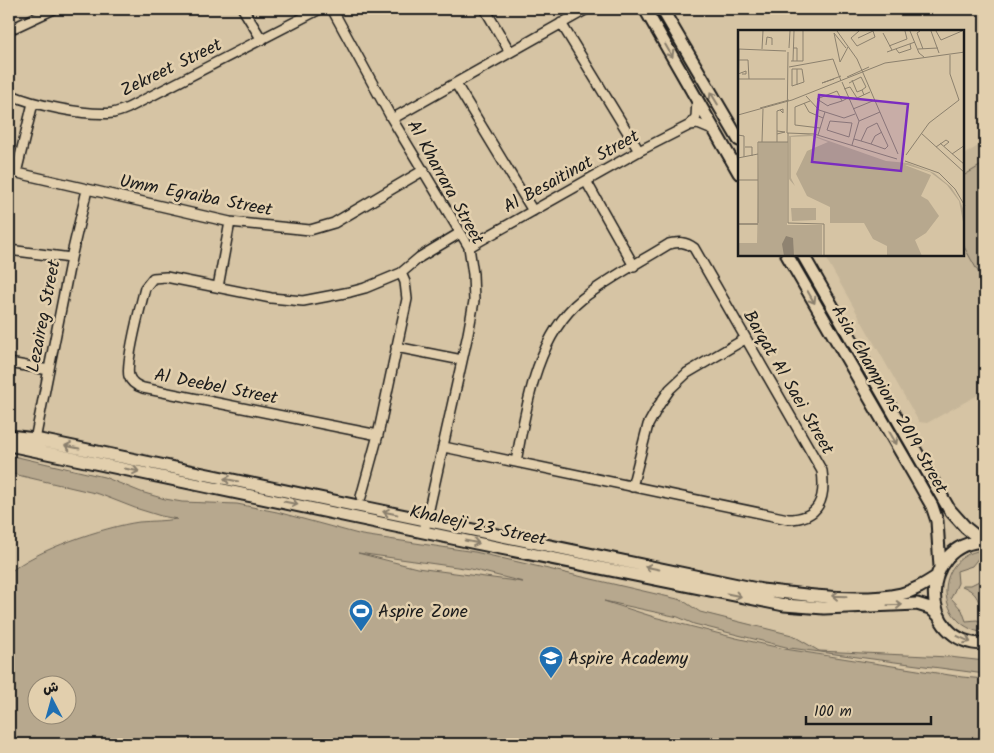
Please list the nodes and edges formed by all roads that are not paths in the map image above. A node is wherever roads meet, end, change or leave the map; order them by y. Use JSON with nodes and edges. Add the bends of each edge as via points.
{"nodes":[{"id":1,"x":54,"y":9,"type":"edge"},
{"id":2,"x":243,"y":9,"type":"edge"},
{"id":3,"x":320,"y":9,"type":"edge"},
{"id":4,"x":332,"y":9,"type":"edge"},
{"id":5,"x":485,"y":9,"type":"edge"},
{"id":6,"x":587,"y":9,"type":"edge"},
{"id":7,"x":644,"y":9,"type":"edge"},
{"id":8,"x":662,"y":9,"type":"edge"},
{"id":9,"x":561,"y":23,"type":"junction"},
{"id":10,"x":9,"y":30,"type":"edge"},
{"id":11,"x":262,"y":40,"type":"junction"},
{"id":12,"x":510,"y":52,"type":"junction"},
{"id":13,"x":456,"y":84,"type":"junction"},
{"id":14,"x":9,"y":94,"type":"edge"},
{"id":15,"x":697,"y":100,"type":"junction"},
{"id":16,"x":33,"y":103,"type":"junction"},
{"id":17,"x":392,"y":119,"type":"junction"},
{"id":18,"x":690,"y":125,"type":"junction"},
{"id":19,"x":715,"y":132,"type":"junction"},
{"id":20,"x":738,"y":138,"type":"edge"},
{"id":21,"x":639,"y":151,"type":"junction"},
{"id":22,"x":424,"y":170,"type":"junction"},
{"id":23,"x":738,"y":170,"type":"edge"},
{"id":24,"x":12,"y":172,"type":"edge"},
{"id":25,"x":586,"y":181,"type":"junction"},
{"id":26,"x":87,"y":190,"type":"junction"},
{"id":27,"x":534,"y":211,"type":"junction"},
{"id":28,"x":230,"y":222,"type":"junction"},
{"id":29,"x":460,"y":233,"type":"junction"},
{"id":30,"x":469,"y":247,"type":"junction"},
{"id":31,"x":9,"y":250,"type":"edge"},
{"id":32,"x":788,"y":256,"type":"edge"},
{"id":33,"x":804,"y":256,"type":"edge"},
{"id":34,"x":71,"y":258,"type":"junction"},
{"id":35,"x":634,"y":266,"type":"junction"},
{"id":36,"x":401,"y":273,"type":"junction"},
{"id":37,"x":218,"y":287,"type":"junction"},
{"id":38,"x":745,"y":339,"type":"junction"},
{"id":39,"x":396,"y":347,"type":"junction"},
{"id":40,"x":462,"y":360,"type":"junction"},
{"id":41,"x":9,"y":363,"type":"edge"},
{"id":42,"x":49,"y":370,"type":"junction"},
{"id":43,"x":378,"y":435,"type":"junction"},
{"id":44,"x":9,"y":436,"type":"edge"},
{"id":45,"x":34,"y":444,"type":"junction"},
{"id":46,"x":9,"y":445,"type":"edge"},
{"id":47,"x":444,"y":446,"type":"junction"},
{"id":48,"x":516,"y":462,"type":"junction"},
{"id":49,"x":632,"y":487,"type":"junction"},
{"id":50,"x":361,"y":497,"type":"dead end"},
{"id":51,"x":426,"y":526,"type":"junction"},
{"id":52,"x":984,"y":540,"type":"edge"},
{"id":53,"x":938,"y":572,"type":"junction"},
{"id":54,"x":700,"y":583,"type":"junction"},
{"id":55,"x":939,"y":616,"type":"junction"},
{"id":56,"x":985,"y":644,"type":"edge"}],
"edges":[{"from":1,"to":10,"type":"street"},
{"from":2,"to":11,"type":"street"},
{"from":3,"to":11,"type":"street","name":"Zekreet Street"},
{"from":4,"to":17,"type":"street","name":"Al Kharrara Street"},
{"from":5,"to":12,"type":"street"},
{"from":6,"to":9,"type":"street"},
{"from":7,"to":15,"type":"main road","one_way":true},
{"from":20,"to":8,"type":"main road","one_way":true},
{"from":9,"to":12,"type":"street"},
{"from":9,"to":21,"type":"street"},
{"from":11,"to":16,"type":"street","name":"Zekreet Street","via":[[113,113],[84,112]]},
{"from":12,"to":13,"type":"street"},
{"from":13,"to":17,"type":"street"},
{"from":13,"to":27,"type":"street"},
{"from":14,"to":16,"type":"street","name":"Zekreet Street"},
{"from":15,"to":18,"type":"street","via":[[696,117]]},
{"from":15,"to":19,"type":"main road"},
{"from":16,"to":24,"type":"street"},
{"from":17,"to":22,"type":"street","name":"Al Kharrara Street"},
{"from":18,"to":19,"type":"street","via":[[698,124]]},
{"from":18,"to":21,"type":"street","name":"Al Besaitinat Street"},
{"from":19,"to":23,"type":"main road"},
{"from":21,"to":25,"type":"street","name":"Al Besaitinat Street"},
{"from":22,"to":28,"type":"street","name":"Umm Egraiba Street","via":[[334,223],[310,230]]},
{"from":22,"to":29,"type":"street","name":"Al Kharrara Street"},
{"from":24,"to":26,"type":"street","name":"Umm Egraiba Street"},
{"from":25,"to":27,"type":"street","name":"Al Besaitinat Street"},
{"from":25,"to":35,"type":"street"},
{"from":26,"to":28,"type":"street","name":"Umm Egraiba Street"},
{"from":26,"to":34,"type":"street","name":"Lezaireg Street"},
{"from":27,"to":30,"type":"street","name":"Al Besaitinat Street"},
{"from":28,"to":37,"type":"street"},
{"from":29,"to":30,"type":"street","name":"Al Kharrara Street"},
{"from":29,"to":36,"type":"street","name":"Al Deebel Street","via":[[420,257]]},
{"from":30,"to":40,"type":"street","name":"Al Kharrara Street","via":[[474,301]]},
{"from":31,"to":34,"type":"street"},
{"from":32,"to":53,"type":"main road","name":"Asia Champions 2019 Street","one_way":true,"via":[[932,506],[937,521]]},
{"from":33,"to":52,"type":"main road","name":"Asia Champions 2019 Street","via":[[949,509],[966,528]]},
{"from":34,"to":42,"type":"street","name":"Lezaireg Street"},
{"from":35,"to":38,"type":"street","name":"Barqat Al Saei Street","via":[[669,244],[687,243],[694,248]]},
{"from":35,"to":48,"type":"street","name":"Barqat Al Saei Street","via":[[581,300],[551,338],[532,387]]},
{"from":36,"to":37,"type":"street","name":"Al Deebel Street","via":[[366,288],[303,301]]},
{"from":36,"to":39,"type":"street","via":[[407,299]]},
{"from":37,"to":43,"type":"street","name":"Al Deebel Street","via":[[166,277],[153,278],[148,282],[128,363],[129,377],[133,382],[143,388]]},
{"from":38,"to":49,"type":"street","via":[[687,373],[670,389],[648,424]]},
{"from":38,"to":49,"type":"street","name":"Barqat Al Saei Street","via":[[822,471],[823,496],[811,514],[801,519],[788,519]]},
{"from":39,"to":40,"type":"street"},
{"from":39,"to":43,"type":"street"},
{"from":40,"to":47,"type":"street","name":"Al Kharrara Street"},
{"from":41,"to":42,"type":"street"},
{"from":42,"to":45,"type":"street","name":"Lezaireg Street"},
{"from":43,"to":50,"type":"street"},
{"from":44,"to":45,"type":"main road","name":"Khaleeji 23 Street"},
{"from":45,"to":46,"type":"main road","name":"Khaleeji 23 Street"},
{"from":45,"to":51,"type":"main road","name":"Khaleeji 23 Street"},
{"from":47,"to":48,"type":"street","name":"Barqat Al Saei Street"},
{"from":47,"to":51,"type":"street","name":"Al Kharrara Street"},
{"from":48,"to":49,"type":"street","name":"Barqat Al Saei Street"},
{"from":51,"to":54,"type":"main road","name":"Khaleeji 23 Street"},
{"from":52,"to":53,"type":"main road","name":"Khaleeji 23 Street","via":[[965,544],[951,554]]},
{"from":53,"to":54,"type":"main road","name":"Khaleeji 23 Street","one_way":true,"via":[[914,590],[902,594],[855,597]]},
{"from":53,"to":55,"type":"main road","name":"Asia Champions 2019 Street","via":[[934,597]]},
{"from":54,"to":55,"type":"main road","name":"Khaleeji 23 Street","one_way":true,"via":[[784,604],[824,608],[917,604],[930,608]]},
{"from":55,"to":56,"type":"main road","one_way":true,"via":[[945,626],[958,636]]}]}
